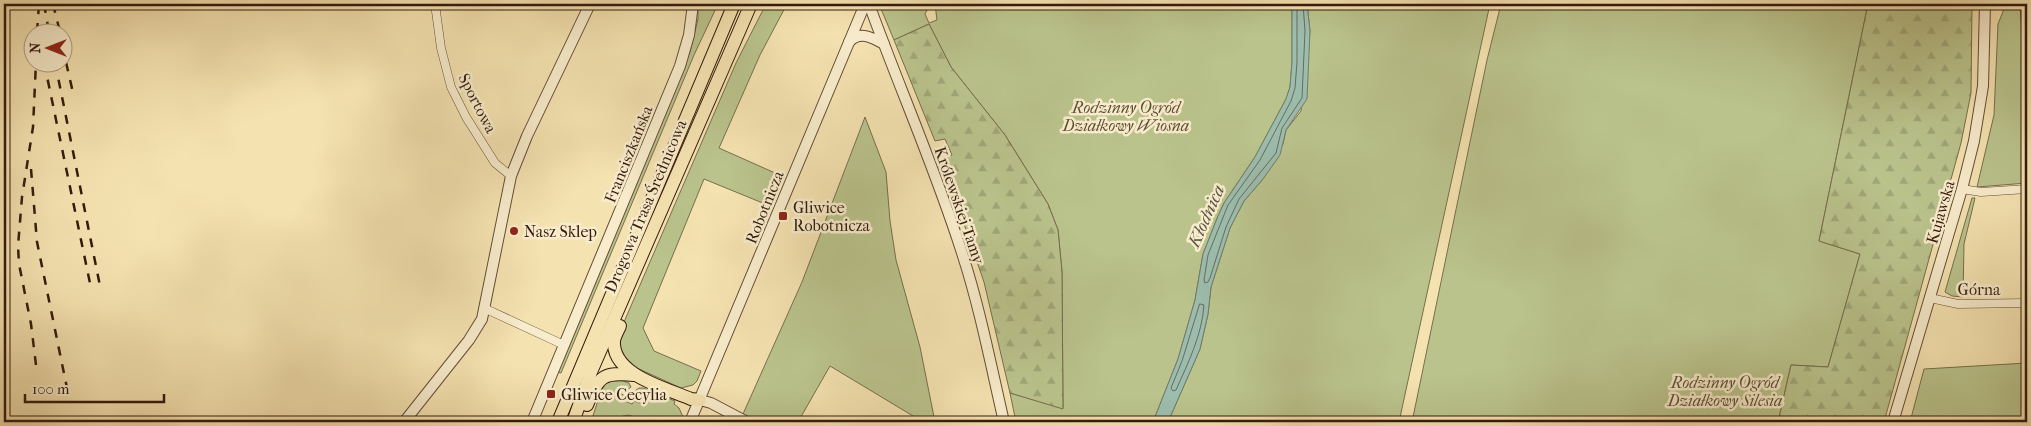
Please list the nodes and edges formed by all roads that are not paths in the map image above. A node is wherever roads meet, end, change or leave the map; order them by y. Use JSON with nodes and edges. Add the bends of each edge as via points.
{"nodes":[{"id":1,"x":435,"y":4,"type":"edge"},
{"id":2,"x":590,"y":4,"type":"edge"},
{"id":3,"x":692,"y":4,"type":"edge"},
{"id":4,"x":734,"y":4,"type":"edge"},
{"id":5,"x":751,"y":4,"type":"edge"},
{"id":6,"x":865,"y":4,"type":"edge"},
{"id":7,"x":869,"y":4,"type":"edge"},
{"id":8,"x":1985,"y":4,"type":"edge"},
{"id":9,"x":849,"y":43,"type":"junction"},
{"id":10,"x":884,"y":44,"type":"junction"},
{"id":11,"x":511,"y":176,"type":"junction"},
{"id":12,"x":1962,"y":189,"type":"junction"},
{"id":13,"x":2027,"y":189,"type":"edge"},
{"id":14,"x":638,"y":263,"type":"junction"},
{"id":15,"x":1930,"y":298,"type":"junction"},
{"id":16,"x":2027,"y":303,"type":"edge"},
{"id":17,"x":486,"y":309,"type":"junction"},
{"id":18,"x":564,"y":345,"type":"junction"},
{"id":19,"x":634,"y":375,"type":"junction"},
{"id":20,"x":700,"y":400,"type":"junction"},
{"id":21,"x":404,"y":422,"type":"edge"},
{"id":22,"x":532,"y":422,"type":"edge"},
{"id":23,"x":558,"y":422,"type":"edge"},
{"id":24,"x":573,"y":422,"type":"edge"},
{"id":25,"x":579,"y":422,"type":"edge"},
{"id":26,"x":690,"y":422,"type":"edge"},
{"id":27,"x":747,"y":422,"type":"edge"},
{"id":28,"x":1004,"y":422,"type":"edge"},
{"id":29,"x":1893,"y":422,"type":"edge"}],
"edges":[{"from":1,"to":11,"type":"street","name":"Sportowa","via":[[451,87],[495,163]]},
{"from":2,"to":11,"type":"street"},
{"from":3,"to":18,"type":"street","name":"Franciszkańska","via":[[689,35],[680,66]]},
{"from":4,"to":23,"type":"main road","name":"Drogowa Trasa Średnicowa"},
{"from":5,"to":14,"type":"main road","name":"Drogowa Trasa Średnicowa"},
{"from":6,"to":9,"type":"street","name":"Robotnicza"},
{"from":7,"to":10,"type":"street","name":"Królewskiej Tamy"},
{"from":8,"to":12,"type":"street","name":"Kujawska","via":[[1982,86],[1974,141]]},
{"from":9,"to":10,"type":"street","via":[[856,36],[870,36]]},
{"from":9,"to":20,"type":"street","name":"Robotnicza"},
{"from":10,"to":28,"type":"street","name":"Królewskiej Tamy","via":[[963,254]]},
{"from":11,"to":17,"type":"street"},
{"from":12,"to":13,"type":"street","via":[[1981,192]]},
{"from":12,"to":15,"type":"street","name":"Kujawska"},
{"from":14,"to":19,"type":"main road","via":[[630,300],[614,340],[616,355]]},
{"from":14,"to":24,"type":"main road","name":"Drogowa Trasa Średnicowa"},
{"from":15,"to":16,"type":"street","name":"Górna","via":[[1958,304]]},
{"from":15,"to":29,"type":"street","name":"Kujawska"},
{"from":17,"to":18,"type":"street"},
{"from":17,"to":21,"type":"street","via":[[469,340]]},
{"from":18,"to":22,"type":"street","name":"Franciszkańska"},
{"from":19,"to":20,"type":"main road"},
{"from":19,"to":25,"type":"main road","via":[[610,374],[600,379]]},
{"from":20,"to":26,"type":"street","name":"Robotnicza"},
{"from":20,"to":27,"type":"street","via":[[719,406]]}]}
